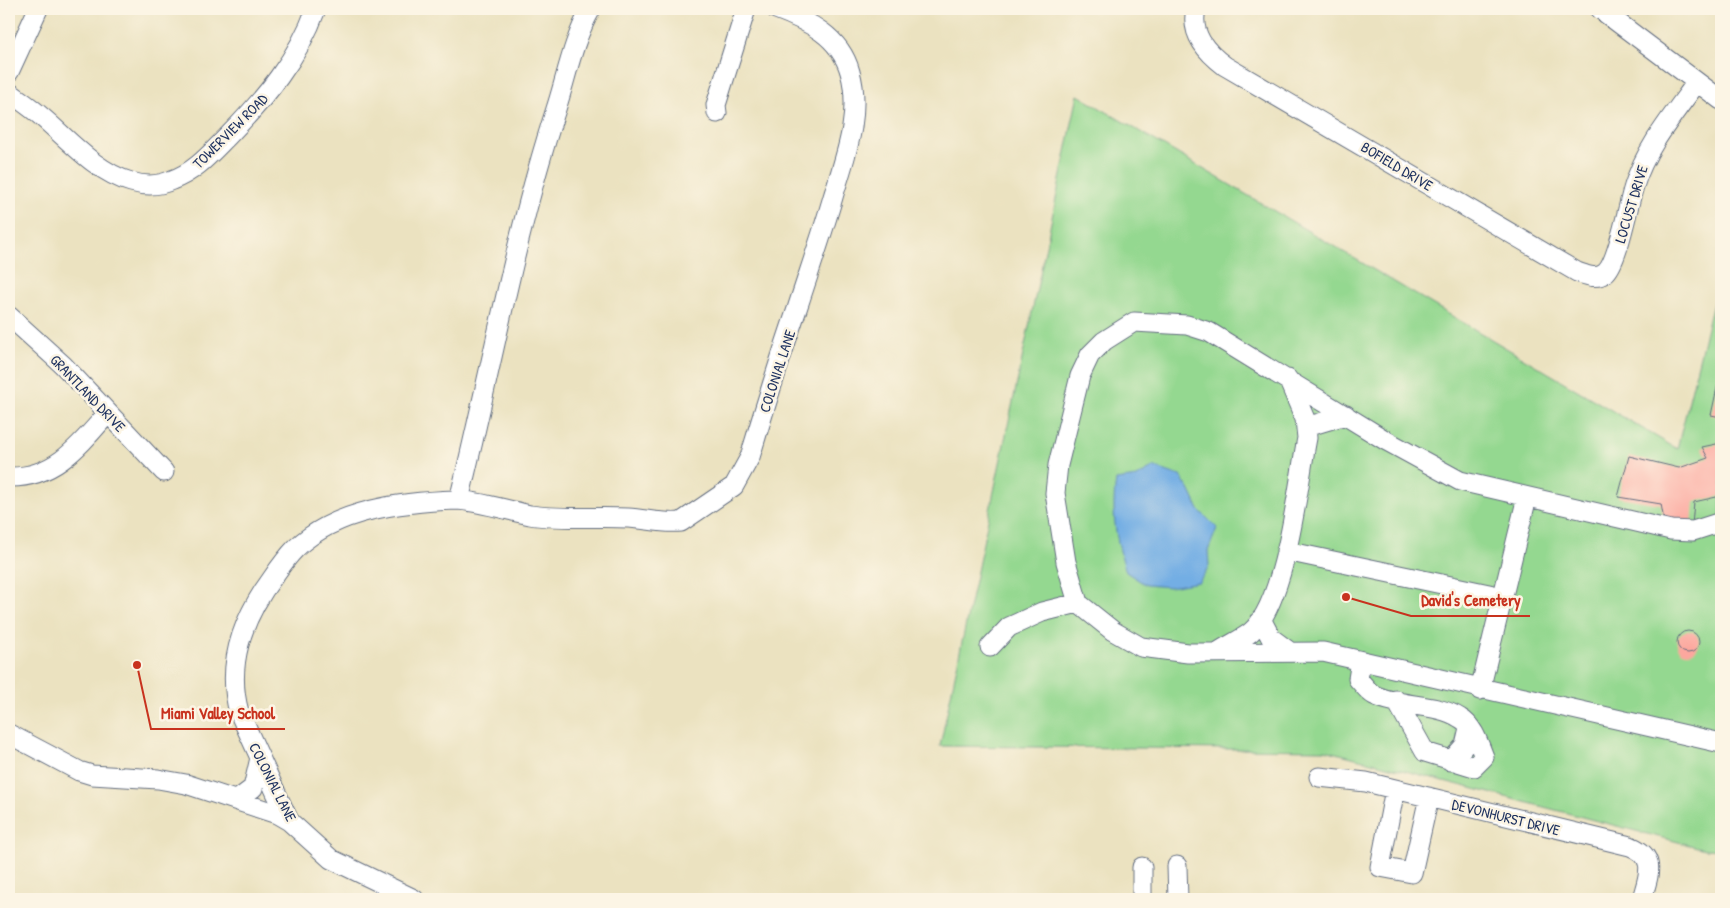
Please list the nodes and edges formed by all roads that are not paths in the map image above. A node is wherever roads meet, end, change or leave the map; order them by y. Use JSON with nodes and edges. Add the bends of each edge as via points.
{"nodes":[{"id":1,"x":38,"y":9,"type":"edge"},
{"id":2,"x":316,"y":9,"type":"edge"},
{"id":3,"x":591,"y":9,"type":"edge"},
{"id":4,"x":746,"y":9,"type":"edge"},
{"id":5,"x":776,"y":9,"type":"edge"},
{"id":6,"x":1196,"y":9,"type":"edge"},
{"id":7,"x":1600,"y":9,"type":"edge"},
{"id":8,"x":9,"y":72,"type":"edge"},
{"id":9,"x":1697,"y":82,"type":"junction"},
{"id":10,"x":9,"y":92,"type":"edge"},
{"id":11,"x":1721,"y":100,"type":"edge"},
{"id":12,"x":717,"y":113,"type":"dead end"},
{"id":13,"x":1599,"y":276,"type":"joint"},
{"id":14,"x":9,"y":316,"type":"edge"},
{"id":15,"x":1288,"y":379,"type":"junction"},
{"id":16,"x":108,"y":413,"type":"junction"},
{"id":17,"x":1346,"y":415,"type":"junction"},
{"id":18,"x":1306,"y":427,"type":"junction"},
{"id":19,"x":164,"y":472,"type":"dead end"},
{"id":20,"x":9,"y":477,"type":"edge"},
{"id":21,"x":1527,"y":497,"type":"junction"},
{"id":22,"x":456,"y":500,"type":"junction"},
{"id":23,"x":1721,"y":522,"type":"edge"},
{"id":24,"x":1286,"y":551,"type":"junction"},
{"id":25,"x":1503,"y":597,"type":"junction"},
{"id":26,"x":1078,"y":603,"type":"junction"},
{"id":27,"x":1261,"y":619,"type":"junction"},
{"id":28,"x":990,"y":647,"type":"dead end"},
{"id":29,"x":1217,"y":652,"type":"junction"},
{"id":30,"x":1290,"y":652,"type":"junction"},
{"id":31,"x":1361,"y":661,"type":"junction"},
{"id":32,"x":1480,"y":690,"type":"junction"},
{"id":33,"x":1396,"y":700,"type":"junction"},
{"id":34,"x":10,"y":738,"type":"edge"},
{"id":35,"x":1721,"y":743,"type":"edge"},
{"id":36,"x":260,"y":758,"type":"junction"},
{"id":37,"x":1319,"y":777,"type":"dead end"},
{"id":38,"x":1396,"y":789,"type":"junction"},
{"id":39,"x":1429,"y":797,"type":"junction"},
{"id":40,"x":237,"y":800,"type":"junction"},
{"id":41,"x":289,"y":821,"type":"junction"},
{"id":42,"x":1177,"y":866,"type":"dead end"},
{"id":43,"x":1142,"y":867,"type":"dead end"},
{"id":44,"x":414,"y":899,"type":"edge"},
{"id":45,"x":1142,"y":899,"type":"edge"},
{"id":46,"x":1178,"y":899,"type":"edge"},
{"id":47,"x":1642,"y":899,"type":"edge"}],
"edges":[{"from":1,"to":8,"type":"street"},
{"from":2,"to":10,"type":"street","name":"TOWERVIEW ROAD","via":[[296,54],[253,110],[206,158],[174,180],[161,184],[130,182],[114,175]]},
{"from":3,"to":22,"type":"street","via":[[576,40],[524,214],[479,420],[460,496]]},
{"from":4,"to":12,"type":"street","via":[[716,105]]},
{"from":5,"to":22,"type":"street","name":"COLONIAL LANE","via":[[805,19],[834,42],[850,70],[854,89],[853,126],[750,456],[734,486],[676,523],[530,515]]},
{"from":6,"to":13,"type":"street","name":"BOFIELD DRIVE","via":[[1194,26],[1201,43],[1225,66],[1576,272]]},
{"from":7,"to":9,"type":"street"},
{"from":9,"to":11,"type":"street"},
{"from":9,"to":13,"type":"street","name":"LOCUST DRIVE","via":[[1655,140],[1642,164],[1611,266]]},
{"from":14,"to":16,"type":"street","name":"GRANTLAND DRIVE","via":[[63,365]]},
{"from":15,"to":17,"type":"street"},
{"from":15,"to":18,"type":"street"},
{"from":15,"to":26,"type":"street","via":[[1209,332],[1187,325],[1134,322],[1104,340],[1090,355],[1080,376],[1062,447],[1055,493],[1066,562]]},
{"from":16,"to":19,"type":"street","name":"GRANTLAND DRIVE"},
{"from":16,"to":20,"type":"street","via":[[64,461],[33,476]]},
{"from":17,"to":18,"type":"street"},
{"from":17,"to":21,"type":"street","via":[[1460,481]]},
{"from":18,"to":24,"type":"street","via":[[1307,438]]},
{"from":21,"to":23,"type":"street","via":[[1670,530],[1692,531]]},
{"from":21,"to":25,"type":"street"},
{"from":22,"to":36,"type":"street","name":"COLONIAL LANE","via":[[384,507],[352,517],[312,536],[278,568],[245,625],[234,666],[239,712]]},
{"from":24,"to":25,"type":"street"},
{"from":24,"to":27,"type":"street"},
{"from":25,"to":32,"type":"street"},
{"from":26,"to":28,"type":"street","via":[[1042,612],[1009,627]]},
{"from":26,"to":29,"type":"street","via":[[1113,631],[1142,647],[1188,653]]},
{"from":27,"to":29,"type":"street","via":[[1251,632]]},
{"from":27,"to":30,"type":"street","via":[[1271,638]]},
{"from":29,"to":30,"type":"street"},
{"from":30,"to":31,"type":"street","via":[[1323,652]]},
{"from":31,"to":32,"type":"street"},
{"from":31,"to":33,"type":"street","via":[[1358,679],[1373,695]]},
{"from":32,"to":35,"type":"street"},
{"from":33,"to":33,"type":"street","via":[[1425,752],[1474,767],[1484,757],[1475,735],[1461,718]]},
{"from":34,"to":40,"type":"street","via":[[92,775],[167,781]]},
{"from":36,"to":40,"type":"street","via":[[253,788]]},
{"from":36,"to":41,"type":"street","name":"COLONIAL LANE"},
{"from":37,"to":38,"type":"street","name":"DEVONHURST DRIVE"},
{"from":38,"to":39,"type":"street","name":"DEVONHURST DRIVE"},
{"from":38,"to":39,"type":"street","via":[[1380,867],[1412,873]]},
{"from":39,"to":47,"type":"street","name":"DEVONHURST DRIVE","via":[[1638,850],[1645,856],[1649,871]]},
{"from":40,"to":41,"type":"street"},
{"from":41,"to":44,"type":"street","name":"COLONIAL LANE","via":[[331,859]]},
{"from":42,"to":46,"type":"street"},
{"from":43,"to":45,"type":"street"}]}
